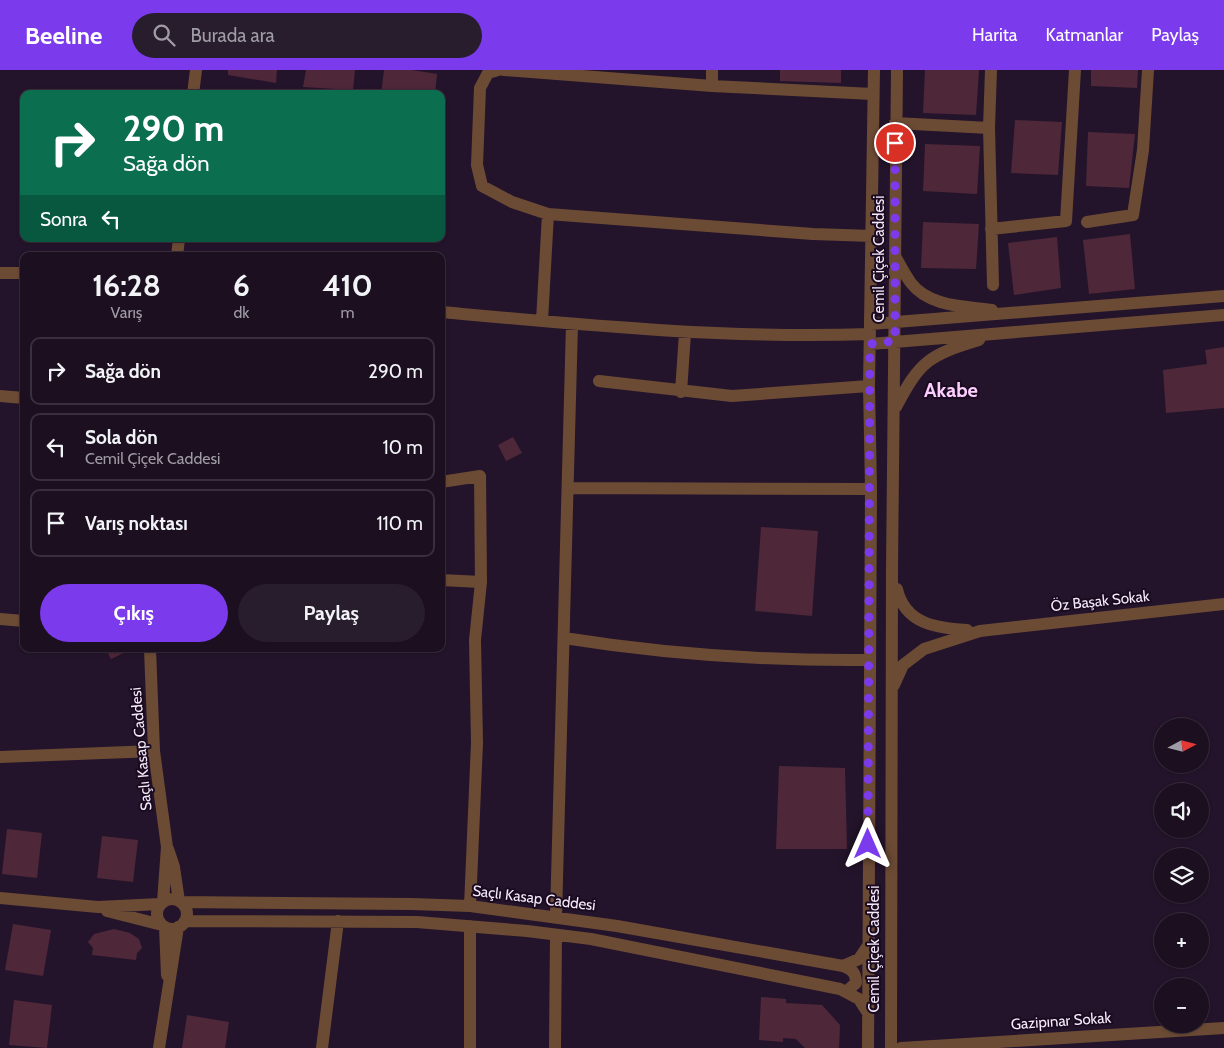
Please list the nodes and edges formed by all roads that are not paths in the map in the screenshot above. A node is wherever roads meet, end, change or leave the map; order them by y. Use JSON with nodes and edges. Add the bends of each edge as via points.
{"nodes":[{"id":1,"x":196,"y":70,"type":"edge"},
{"id":2,"x":498,"y":70,"type":"edge"},
{"id":3,"x":504,"y":70,"type":"edge"},
{"id":4,"x":712,"y":70,"type":"edge"},
{"id":5,"x":874,"y":70,"type":"edge"},
{"id":6,"x":897,"y":70,"type":"edge"},
{"id":7,"x":991,"y":70,"type":"edge"},
{"id":8,"x":1075,"y":70,"type":"edge"},
{"id":9,"x":1148,"y":70,"type":"edge"},
{"id":10,"x":712,"y":86,"type":"junction"},
{"id":11,"x":194,"y":90,"type":"edge"},
{"id":12,"x":873,"y":94,"type":"junction"},
{"id":13,"x":896,"y":123,"type":"junction"},
{"id":14,"x":989,"y":128,"type":"junction"},
{"id":15,"x":548,"y":214,"type":"junction"},
{"id":16,"x":1087,"y":222,"type":"dead end"},
{"id":17,"x":992,"y":229,"type":"junction"},
{"id":18,"x":872,"y":236,"type":"junction"},
{"id":19,"x":894,"y":256,"type":"junction"},
{"id":20,"x":0,"y":273,"type":"edge"},
{"id":21,"x":20,"y":273,"type":"edge"},
{"id":22,"x":994,"y":285,"type":"dead end"},
{"id":23,"x":1224,"y":296,"type":"edge"},
{"id":24,"x":445,"y":312,"type":"edge"},
{"id":25,"x":1015,"y":313,"type":"junction"},
{"id":26,"x":1224,"y":315,"type":"edge"},
{"id":27,"x":542,"y":321,"type":"junction"},
{"id":28,"x":894,"y":323,"type":"junction"},
{"id":29,"x":572,"y":324,"type":"junction"},
{"id":30,"x":1002,"y":332,"type":"junction"},
{"id":31,"x":685,"y":333,"type":"junction"},
{"id":32,"x":870,"y":334,"type":"junction"},
{"id":33,"x":895,"y":341,"type":"junction"},
{"id":34,"x":599,"y":381,"type":"dead end"},
{"id":35,"x":869,"y":386,"type":"junction"},
{"id":36,"x":681,"y":392,"type":"junction"},
{"id":37,"x":0,"y":396,"type":"edge"},
{"id":38,"x":20,"y":398,"type":"edge"},
{"id":39,"x":895,"y":409,"type":"junction"},
{"id":40,"x":445,"y":481,"type":"edge"},
{"id":41,"x":568,"y":488,"type":"junction"},
{"id":42,"x":871,"y":489,"type":"junction"},
{"id":43,"x":892,"y":570,"type":"junction"},
{"id":44,"x":445,"y":580,"type":"edge"},
{"id":45,"x":481,"y":582,"type":"junction"},
{"id":46,"x":1224,"y":604,"type":"edge"},
{"id":47,"x":0,"y":619,"type":"edge"},
{"id":48,"x":20,"y":620,"type":"edge"},
{"id":49,"x":980,"y":631,"type":"junction"},
{"id":50,"x":564,"y":638,"type":"junction"},
{"id":51,"x":150,"y":652,"type":"edge"},
{"id":52,"x":869,"y":660,"type":"junction"},
{"id":53,"x":891,"y":692,"type":"junction"},
{"id":54,"x":154,"y":751,"type":"junction"},
{"id":55,"x":0,"y":757,"type":"edge"},
{"id":56,"x":166,"y":847,"type":"junction"},
{"id":57,"x":0,"y":898,"type":"edge"},
{"id":58,"x":180,"y":902,"type":"junction"},
{"id":59,"x":162,"y":903,"type":"junction"},
{"id":60,"x":470,"y":906,"type":"junction"},
{"id":61,"x":98,"y":907,"type":"junction"},
{"id":62,"x":556,"y":916,"type":"junction"},
{"id":63,"x":338,"y":921,"type":"junction"},
{"id":64,"x":172,"y":925,"type":"junction"},
{"id":65,"x":470,"y":926,"type":"junction"},
{"id":66,"x":556,"y":935,"type":"junction"},
{"id":67,"x":868,"y":944,"type":"junction"},
{"id":68,"x":843,"y":966,"type":"junction"},
{"id":69,"x":847,"y":991,"type":"junction"},
{"id":70,"x":868,"y":1013,"type":"junction"},
{"id":71,"x":1224,"y":1028,"type":"edge"},
{"id":72,"x":159,"y":1048,"type":"edge"},
{"id":73,"x":322,"y":1048,"type":"edge"},
{"id":74,"x":470,"y":1048,"type":"edge"},
{"id":75,"x":555,"y":1048,"type":"edge"},
{"id":76,"x":868,"y":1048,"type":"edge"},
{"id":77,"x":891,"y":1048,"type":"edge"},
{"id":78,"x":901,"y":1048,"type":"edge"}],
"edges":[{"from":1,"to":11,"type":"street"},
{"from":2,"to":15,"type":"street","via":[[488,73],[480,88],[477,164],[482,186],[512,202]]},
{"from":3,"to":10,"type":"street"},
{"from":4,"to":10,"type":"street"},
{"from":5,"to":12,"type":"street","name":"Cemil Çiçek Caddesi"},
{"from":6,"to":13,"type":"street","name":"Cemil Çiçek Caddesi"},
{"from":7,"to":14,"type":"street"},
{"from":8,"to":17,"type":"street","via":[[1066,221]]},
{"from":9,"to":16,"type":"street","via":[[1143,150],[1133,215]]},
{"from":10,"to":12,"type":"street"},
{"from":12,"to":18,"type":"street","name":"Cemil Çiçek Caddesi"},
{"from":13,"to":14,"type":"street"},
{"from":13,"to":19,"type":"street","name":"Cemil Çiçek Caddesi"},
{"from":14,"to":17,"type":"street"},
{"from":15,"to":18,"type":"street"},
{"from":15,"to":27,"type":"street"},
{"from":17,"to":22,"type":"street"},
{"from":18,"to":32,"type":"street","name":"Cemil Çiçek Caddesi"},
{"from":19,"to":25,"type":"street","via":[[912,285],[927,296],[943,303]]},
{"from":19,"to":28,"type":"street","name":"Cemil Çiçek Caddesi"},
{"from":20,"to":21,"type":"street"},
{"from":23,"to":25,"type":"street"},
{"from":24,"to":27,"type":"street"},
{"from":25,"to":28,"type":"street"},
{"from":26,"to":30,"type":"street"},
{"from":27,"to":29,"type":"street"},
{"from":28,"to":32,"type":"street"},
{"from":28,"to":33,"type":"street","name":"Cemil Çiçek Caddesi"},
{"from":29,"to":31,"type":"street"},
{"from":29,"to":41,"type":"street"},
{"from":30,"to":33,"type":"street"},
{"from":30,"to":39,"type":"street","via":[[926,360],[910,378]]},
{"from":31,"to":32,"type":"street"},
{"from":31,"to":36,"type":"street"},
{"from":32,"to":33,"type":"street"},
{"from":32,"to":35,"type":"street","name":"Cemil Çiçek Caddesi"},
{"from":33,"to":39,"type":"street","name":"Cemil Çiçek Caddesi"},
{"from":34,"to":36,"type":"street"},
{"from":35,"to":36,"type":"street","via":[[732,396]]},
{"from":35,"to":42,"type":"street","name":"Cemil Çiçek Caddesi"},
{"from":37,"to":38,"type":"street"},
{"from":39,"to":43,"type":"street","name":"Cemil Çiçek Caddesi"},
{"from":40,"to":45,"type":"street","via":[[480,476]]},
{"from":41,"to":42,"type":"street"},
{"from":41,"to":50,"type":"street"},
{"from":42,"to":52,"type":"street","name":"Cemil Çiçek Caddesi"},
{"from":43,"to":49,"type":"street","via":[[900,603],[919,622],[948,629]]},
{"from":43,"to":53,"type":"street","name":"Cemil Çiçek Caddesi"},
{"from":44,"to":45,"type":"street"},
{"from":45,"to":60,"type":"street","via":[[476,640],[477,743]]},
{"from":46,"to":49,"type":"street","name":"Öz Başak Sokak"},
{"from":47,"to":48,"type":"street"},
{"from":49,"to":53,"type":"street","via":[[924,649],[903,665]]},
{"from":50,"to":52,"type":"street","via":[[702,655]]},
{"from":50,"to":62,"type":"street"},
{"from":51,"to":54,"type":"street","name":"Saçlı Kasap Caddesi"},
{"from":52,"to":67,"type":"street","name":"Cemil Çiçek Caddesi"},
{"from":53,"to":77,"type":"street","name":"Cemil Çiçek Caddesi"},
{"from":54,"to":55,"type":"street"},
{"from":54,"to":56,"type":"street","name":"Saçlı Kasap Caddesi"},
{"from":56,"to":58,"type":"street","name":"Saçlı Kasap Caddesi","via":[[174,867]]},
{"from":56,"to":59,"type":"street","name":"Saçlı Kasap Caddesi"},
{"from":57,"to":61,"type":"street"},
{"from":58,"to":59,"type":"street","via":[[172,899]]},
{"from":58,"to":60,"type":"street","name":"Saçlı Kasap Caddesi"},
{"from":58,"to":64,"type":"street","via":[[186,911]]},
{"from":59,"to":61,"type":"street"},
{"from":59,"to":64,"type":"street","via":[[157,917]]},
{"from":60,"to":62,"type":"street","name":"Saçlı Kasap Caddesi"},
{"from":61,"to":64,"type":"street"},
{"from":62,"to":68,"type":"street","name":"Saçlı Kasap Caddesi"},
{"from":63,"to":64,"type":"street"},
{"from":63,"to":65,"type":"street"},
{"from":63,"to":73,"type":"street"},
{"from":64,"to":72,"type":"street","via":[[175,957]]},
{"from":65,"to":66,"type":"street"},
{"from":65,"to":74,"type":"street"},
{"from":66,"to":69,"type":"street"},
{"from":66,"to":75,"type":"street"},
{"from":67,"to":68,"type":"street","via":[[859,958]]},
{"from":67,"to":70,"type":"street","name":"Cemil Çiçek Caddesi"},
{"from":68,"to":69,"type":"street","via":[[855,975],[856,983]]},
{"from":69,"to":70,"type":"street"},
{"from":70,"to":76,"type":"street","name":"Cemil Çiçek Caddesi"},
{"from":71,"to":78,"type":"street","name":"Gazipınar Sokak"}]}
